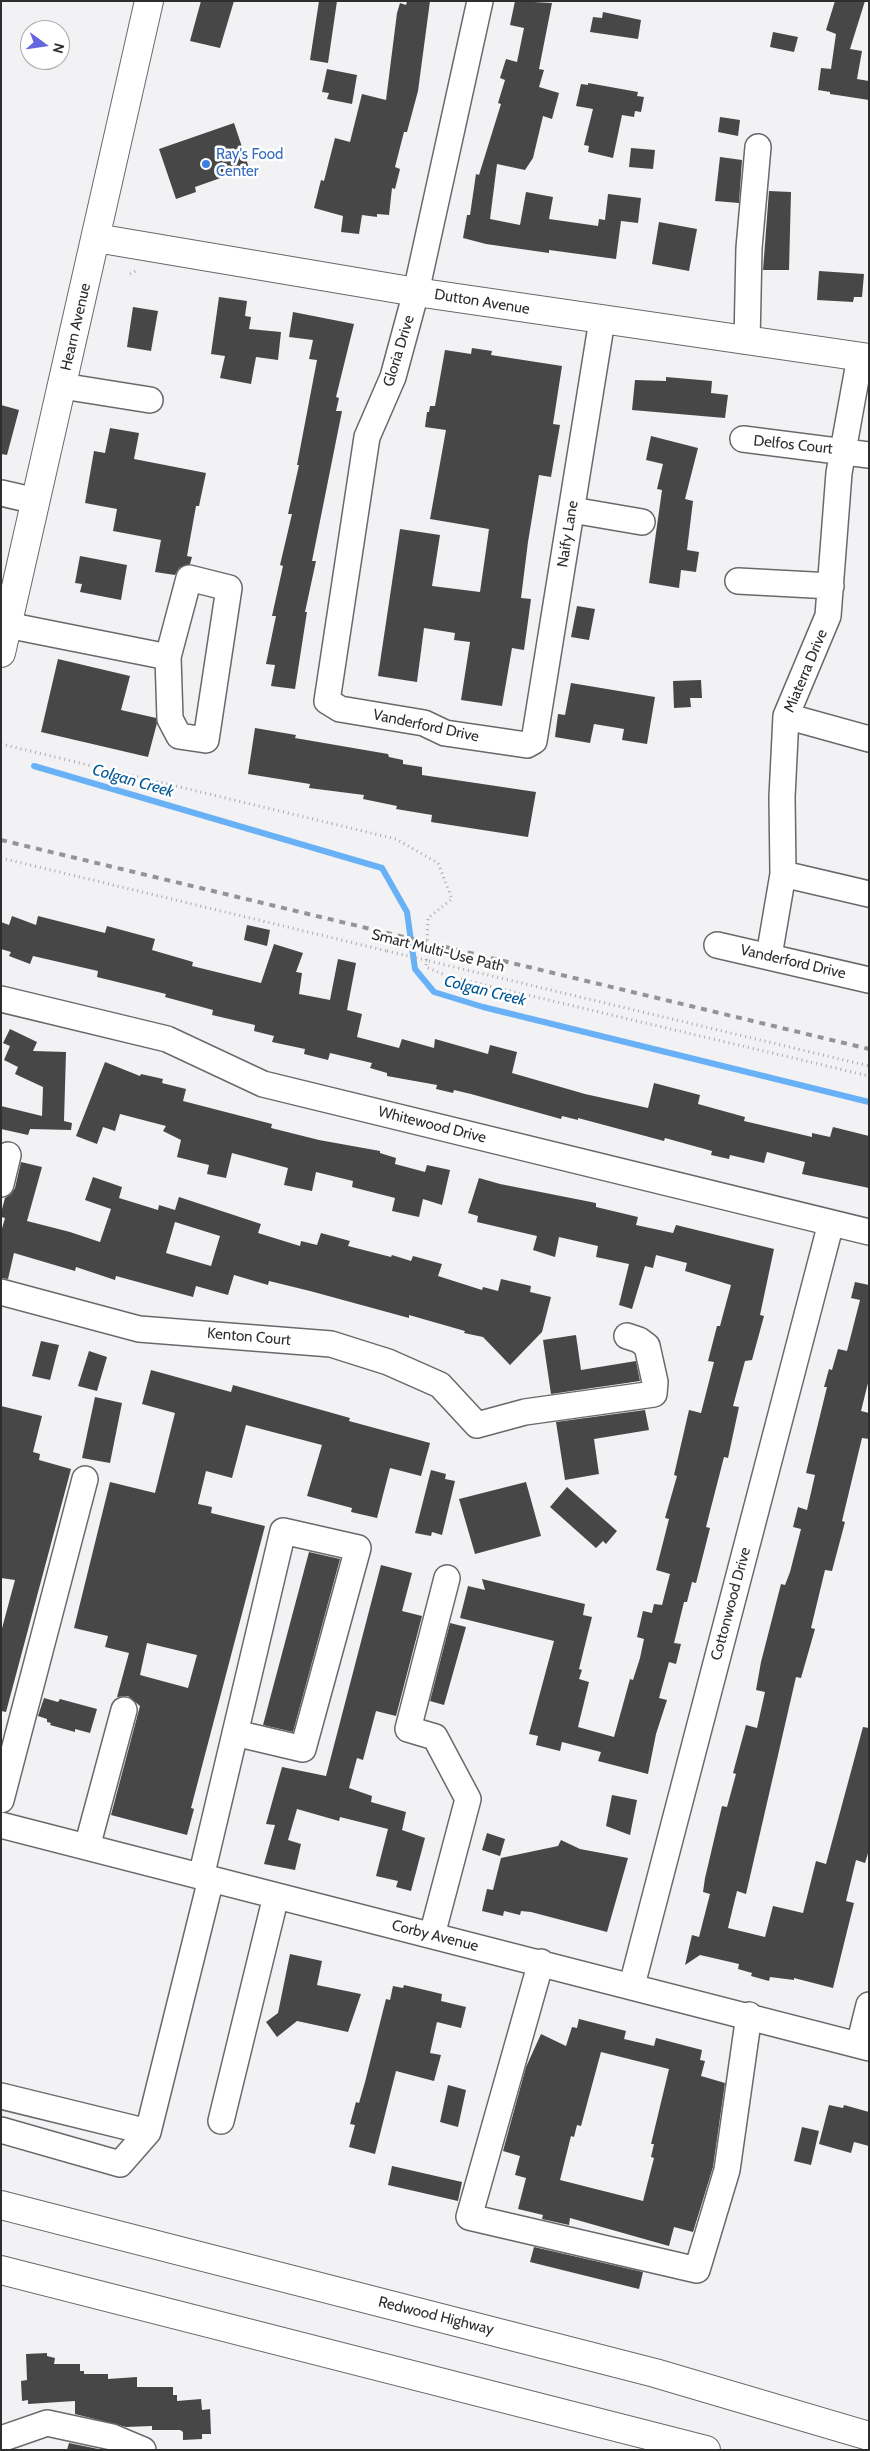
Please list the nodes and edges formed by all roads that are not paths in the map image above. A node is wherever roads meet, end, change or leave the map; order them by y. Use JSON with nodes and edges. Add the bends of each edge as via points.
{"nodes":[{"id":1,"x":149,"y":1,"type":"edge"},
{"id":2,"x":480,"y":1,"type":"edge"},
{"id":3,"x":758,"y":147,"type":"dead end"},
{"id":4,"x":96,"y":238,"type":"junction"},
{"id":5,"x":416,"y":292,"type":"junction"},
{"id":6,"x":602,"y":320,"type":"junction"},
{"id":7,"x":747,"y":341,"type":"junction"},
{"id":8,"x":864,"y":357,"type":"edge"},
{"id":9,"x":62,"y":386,"type":"junction"},
{"id":10,"x":150,"y":400,"type":"dead end"},
{"id":11,"x":743,"y":439,"type":"dead end"},
{"id":12,"x":843,"y":450,"type":"junction"},
{"id":13,"x":869,"y":454,"type":"edge"},
{"id":14,"x":1,"y":493,"type":"edge"},
{"id":15,"x":36,"y":501,"type":"junction"},
{"id":16,"x":572,"y":510,"type":"junction"},
{"id":17,"x":642,"y":522,"type":"dead end"},
{"id":18,"x":738,"y":581,"type":"dead end"},
{"id":19,"x":831,"y":586,"type":"junction"},
{"id":20,"x":7,"y":625,"type":"junction"},
{"id":21,"x":1,"y":653,"type":"edge"},
{"id":22,"x":168,"y":657,"type":"junction"},
{"id":23,"x":328,"y":701,"type":"joint"},
{"id":24,"x":786,"y":716,"type":"junction"},
{"id":25,"x":869,"y":739,"type":"edge"},
{"id":26,"x":527,"y":745,"type":"joint"},
{"id":27,"x":783,"y":874,"type":"junction"},
{"id":28,"x":869,"y":894,"type":"edge"},
{"id":29,"x":717,"y":945,"type":"dead end"},
{"id":30,"x":769,"y":956,"type":"junction"},
{"id":31,"x":869,"y":980,"type":"edge"},
{"id":32,"x":1,"y":999,"type":"edge"},
{"id":33,"x":8,"y":1155,"type":"dead end"},
{"id":34,"x":1,"y":1184,"type":"edge"},
{"id":35,"x":831,"y":1223,"type":"junction"},
{"id":36,"x":869,"y":1232,"type":"edge"},
{"id":37,"x":1,"y":1292,"type":"edge"},
{"id":38,"x":627,"y":1336,"type":"dead end"},
{"id":39,"x":85,"y":1479,"type":"dead end"},
{"id":40,"x":447,"y":1578,"type":"dead end"},
{"id":41,"x":124,"y":1710,"type":"dead end"},
{"id":42,"x":235,"y":1733,"type":"junction"},
{"id":43,"x":1,"y":1800,"type":"edge"},
{"id":44,"x":2,"y":1829,"type":"edge"},
{"id":45,"x":87,"y":1847,"type":"junction"},
{"id":46,"x":206,"y":1878,"type":"junction"},
{"id":47,"x":276,"y":1896,"type":"junction"},
{"id":48,"x":432,"y":1935,"type":"junction"},
{"id":49,"x":541,"y":1962,"type":"junction"},
{"id":50,"x":632,"y":1985,"type":"junction"},
{"id":51,"x":869,"y":2005,"type":"edge"},
{"id":52,"x":749,"y":2015,"type":"junction"},
{"id":53,"x":864,"y":2046,"type":"edge"},
{"id":54,"x":1,"y":2096,"type":"edge"},
{"id":55,"x":221,"y":2121,"type":"dead end"},
{"id":56,"x":1,"y":2130,"type":"edge"},
{"id":57,"x":148,"y":2132,"type":"junction"},
{"id":58,"x":8,"y":2206,"type":"edge"},
{"id":59,"x":1,"y":2270,"type":"edge"},
{"id":60,"x":1,"y":2285,"type":"edge"},
{"id":61,"x":164,"y":2312,"type":"junction"},
{"id":62,"x":869,"y":2436,"type":"edge"},
{"id":63,"x":1,"y":2440,"type":"edge"},
{"id":64,"x":144,"y":2450,"type":"edge"},
{"id":65,"x":706,"y":2450,"type":"edge"}],
"edges":[{"from":1,"to":4,"type":"main road","name":"Hearn Avenue"},
{"from":2,"to":5,"type":"street","name":"Gloria Drive"},
{"from":3,"to":7,"type":"street","via":[[749,248]]},
{"from":4,"to":5,"type":"main road","name":"Dutton Avenue"},
{"from":4,"to":9,"type":"main road","name":"Hearn Avenue"},
{"from":5,"to":6,"type":"main road","name":"Dutton Avenue"},
{"from":5,"to":23,"type":"street","name":"Gloria Drive","via":[[393,377],[367,437]]},
{"from":6,"to":7,"type":"main road","name":"Dutton Avenue"},
{"from":6,"to":16,"type":"street","name":"Naify Lane"},
{"from":7,"to":8,"type":"main road","name":"Dutton Avenue"},
{"from":8,"to":12,"type":"street","name":"Miaterra Drive"},
{"from":9,"to":10,"type":"street"},
{"from":9,"to":15,"type":"main road","name":"Hearn Avenue"},
{"from":11,"to":12,"type":"street","name":"Delfos Court"},
{"from":12,"to":13,"type":"street","name":"Delfos Court"},
{"from":12,"to":19,"type":"street","name":"Miaterra Drive"},
{"from":14,"to":15,"type":"street"},
{"from":15,"to":20,"type":"main road","name":"Hearn Avenue"},
{"from":16,"to":17,"type":"street"},
{"from":16,"to":26,"type":"street","name":"Naify Lane","via":[[534,741]]},
{"from":18,"to":19,"type":"street"},
{"from":19,"to":24,"type":"street","name":"Miaterra Drive","via":[[826,626]]},
{"from":20,"to":21,"type":"main road","name":"Hearn Avenue"},
{"from":20,"to":22,"type":"street"},
{"from":22,"to":22,"type":"street","via":[[190,578],[229,588],[206,740],[179,736],[170,719]]},
{"from":23,"to":26,"type":"street","name":"Vanderford Drive","via":[[340,709],[424,723],[445,733]]},
{"from":24,"to":25,"type":"street"},
{"from":24,"to":27,"type":"street","name":"Miaterra Drive"},
{"from":27,"to":28,"type":"street"},
{"from":27,"to":30,"type":"street","name":"Miaterra Drive"},
{"from":29,"to":30,"type":"street","name":"Vanderford Drive"},
{"from":30,"to":31,"type":"street","name":"Vanderford Drive"},
{"from":32,"to":35,"type":"street","name":"Whitewood Drive","via":[[167,1039],[263,1084]]},
{"from":33,"to":34,"type":"street"},
{"from":35,"to":36,"type":"street","name":"Whitewood Drive"},
{"from":35,"to":50,"type":"street","name":"Cottonwood Drive"},
{"from":37,"to":38,"type":"street","name":"Kenton Court","via":[[139,1329],[331,1344],[388,1362],[440,1385],[477,1424],[525,1412],[654,1394],[655,1382],[647,1346]]},
{"from":39,"to":43,"type":"street"},
{"from":40,"to":48,"type":"street","via":[[408,1729],[435,1737],[468,1799]]},
{"from":41,"to":45,"type":"street"},
{"from":42,"to":42,"type":"street","via":[[283,1531],[358,1548],[303,1749]]},
{"from":42,"to":46,"type":"street"},
{"from":44,"to":45,"type":"street","name":"Corby Avenue"},
{"from":45,"to":46,"type":"street","name":"Corby Avenue"},
{"from":46,"to":47,"type":"street","name":"Corby Avenue"},
{"from":46,"to":57,"type":"street"},
{"from":47,"to":48,"type":"street","name":"Corby Avenue"},
{"from":47,"to":55,"type":"street"},
{"from":48,"to":49,"type":"street","name":"Corby Avenue"},
{"from":49,"to":50,"type":"street","name":"Corby Avenue"},
{"from":49,"to":52,"type":"street","via":[[469,2217],[697,2270],[727,2170]]},
{"from":50,"to":52,"type":"street","name":"Corby Avenue"},
{"from":51,"to":53,"type":"street"},
{"from":52,"to":53,"type":"street","name":"Corby Avenue"},
{"from":54,"to":57,"type":"street"},
{"from":56,"to":57,"type":"street","via":[[120,2164]]},
{"from":58,"to":62,"type":"main road","name":"Redwood Highway","via":[[655,2373]]},
{"from":59,"to":61,"type":"main road"},
{"from":60,"to":61,"type":"main road"},
{"from":61,"to":65,"type":"main road"},
{"from":63,"to":64,"type":"street","via":[[47,2423],[112,2437]]}]}
